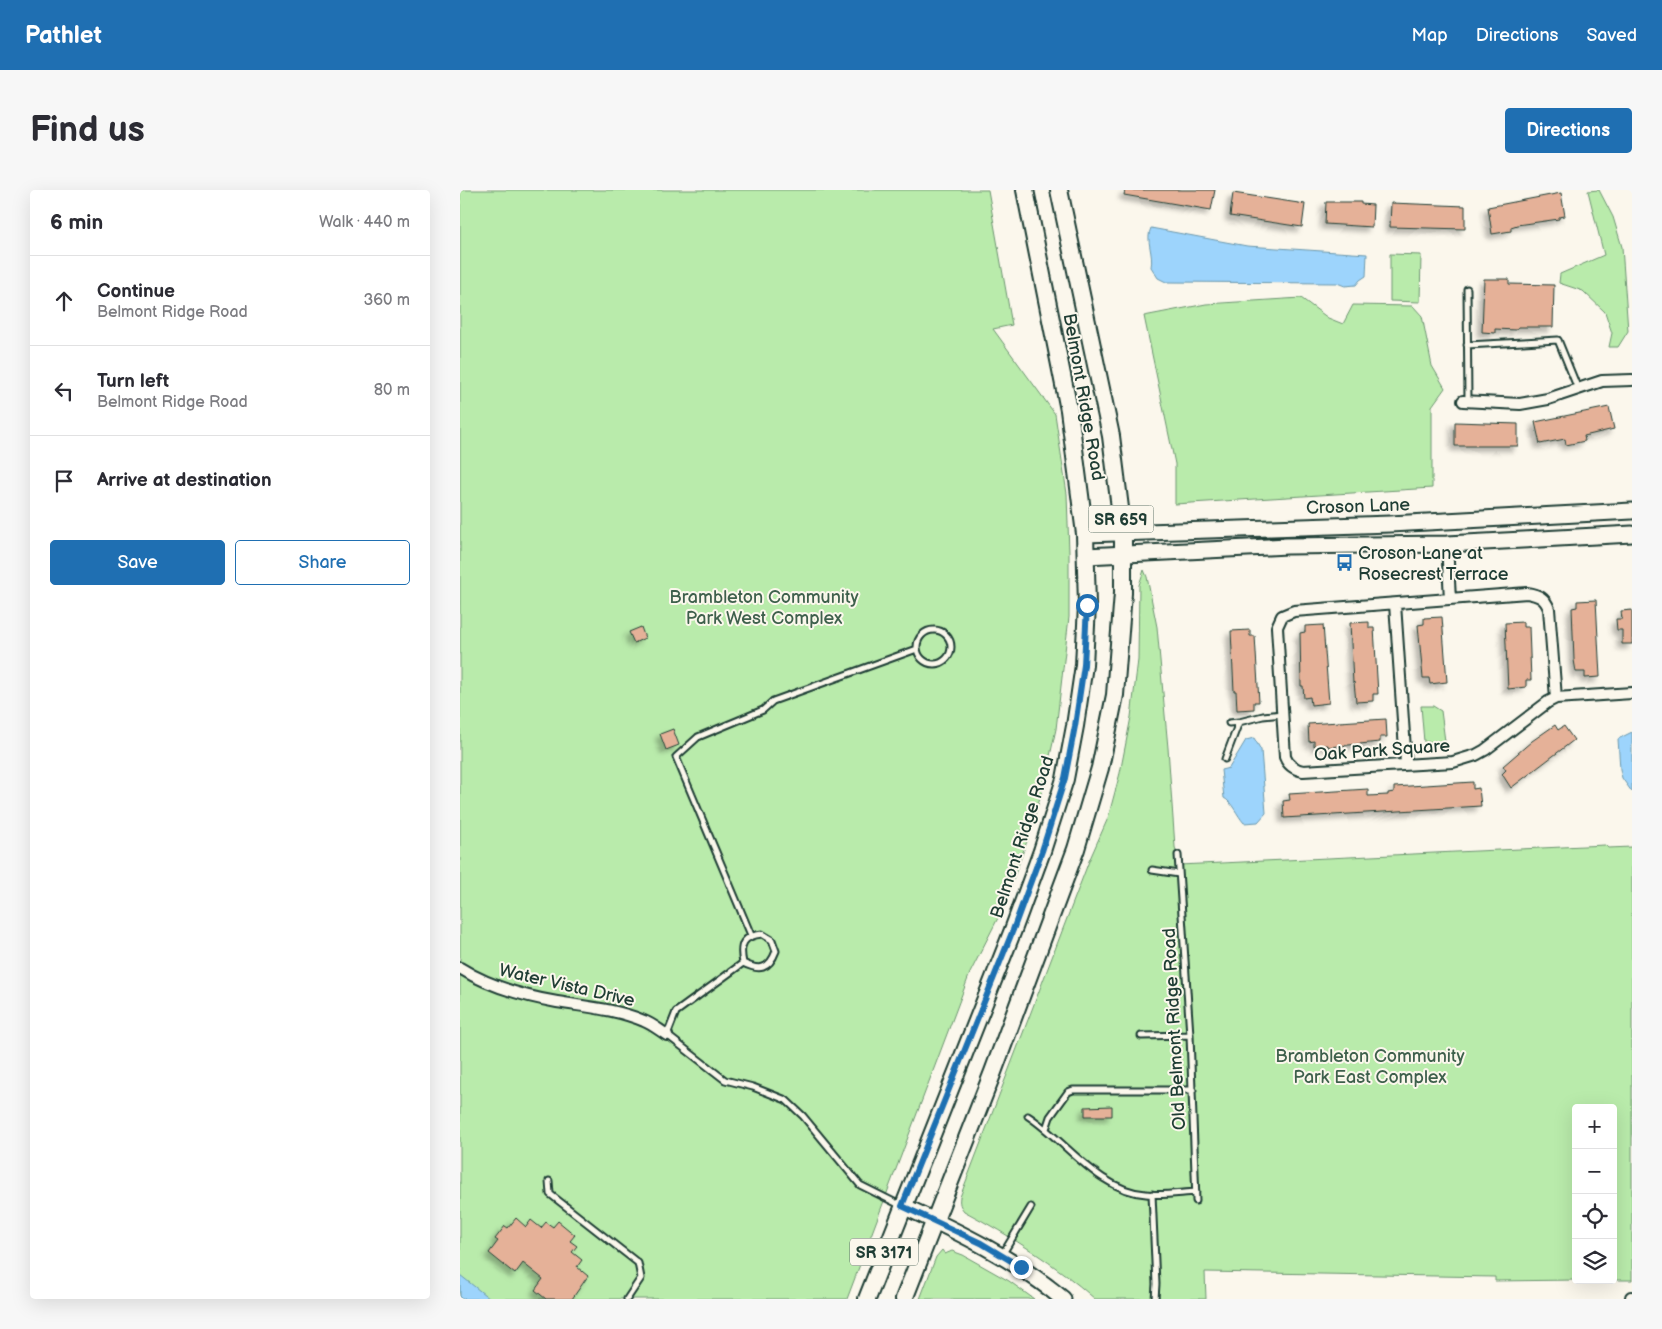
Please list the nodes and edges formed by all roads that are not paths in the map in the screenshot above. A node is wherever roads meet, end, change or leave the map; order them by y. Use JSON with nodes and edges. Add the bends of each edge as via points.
{"nodes":[{"id":1,"x":1025,"y":190,"type":"edge"},
{"id":2,"x":1059,"y":190,"type":"edge"},
{"id":3,"x":1467,"y":289,"type":"dead end"},
{"id":4,"x":1467,"y":345,"type":"junction"},
{"id":5,"x":1632,"y":380,"type":"edge"},
{"id":6,"x":1578,"y":389,"type":"junction"},
{"id":7,"x":1466,"y":401,"type":"joint"},
{"id":8,"x":1632,"y":510,"type":"edge"},
{"id":9,"x":1123,"y":532,"type":"junction"},
{"id":10,"x":1085,"y":534,"type":"junction"},
{"id":11,"x":1632,"y":534,"type":"edge"},
{"id":12,"x":1447,"y":544,"type":"junction"},
{"id":13,"x":1124,"y":553,"type":"junction"},
{"id":14,"x":1086,"y":556,"type":"junction"},
{"id":15,"x":1450,"y":599,"type":"junction"},
{"id":16,"x":1395,"y":604,"type":"junction"},
{"id":17,"x":917,"y":649,"type":"junction"},
{"id":18,"x":1632,"y":693,"type":"edge"},
{"id":19,"x":1556,"y":698,"type":"junction"},
{"id":20,"x":1282,"y":714,"type":"junction"},
{"id":21,"x":1239,"y":722,"type":"junction"},
{"id":22,"x":1229,"y":723,"type":"dead end"},
{"id":23,"x":1225,"y":759,"type":"dead end"},
{"id":24,"x":1406,"y":764,"type":"junction"},
{"id":25,"x":1178,"y":855,"type":"dead end"},
{"id":26,"x":1152,"y":870,"type":"dead end"},
{"id":27,"x":1179,"y":874,"type":"junction"},
{"id":28,"x":751,"y":935,"type":"junction"},
{"id":29,"x":743,"y":963,"type":"junction"},
{"id":30,"x":460,"y":968,"type":"edge"},
{"id":31,"x":667,"y":1035,"type":"junction"},
{"id":32,"x":1141,"y":1036,"type":"dead end"},
{"id":33,"x":1190,"y":1036,"type":"junction"},
{"id":34,"x":1193,"y":1090,"type":"junction"},
{"id":35,"x":1028,"y":1116,"type":"dead end"},
{"id":36,"x":1046,"y":1129,"type":"junction"},
{"id":37,"x":549,"y":1181,"type":"dead end"},
{"id":38,"x":1196,"y":1192,"type":"junction"},
{"id":39,"x":1152,"y":1194,"type":"junction"},
{"id":40,"x":1196,"y":1200,"type":"dead end"},
{"id":41,"x":902,"y":1206,"type":"junction"},
{"id":42,"x":1031,"y":1207,"type":"dead end"},
{"id":43,"x":934,"y":1220,"type":"junction"},
{"id":44,"x":1002,"y":1255,"type":"junction"},
{"id":45,"x":627,"y":1299,"type":"edge"},
{"id":46,"x":866,"y":1299,"type":"edge"},
{"id":47,"x":904,"y":1299,"type":"edge"},
{"id":48,"x":1064,"y":1299,"type":"edge"},
{"id":49,"x":1155,"y":1299,"type":"edge"}],
"edges":[{"from":1,"to":10,"type":"main road","name":"Belmont Ridge Road","number":"SR 659","via":[[1069,410]]},
{"from":2,"to":9,"type":"main road","name":"Belmont Ridge Road","number":"SR 659","via":[[1111,436]]},
{"from":3,"to":4,"type":"lane"},
{"from":4,"to":6,"type":"lane","via":[[1558,340]]},
{"from":4,"to":7,"type":"lane"},
{"from":5,"to":6,"type":"street","via":[[1602,381]]},
{"from":6,"to":7,"type":"street","via":[[1520,404]]},
{"from":8,"to":9,"type":"main road","name":"Croson Lane","via":[[1390,524]]},
{"from":9,"to":10,"type":"main road","name":"Croson Lane"},
{"from":9,"to":13,"type":"main road","name":"Belmont Ridge Road","number":"SR 659"},
{"from":10,"to":14,"type":"main road","name":"Belmont Ridge Road","number":"SR 659"},
{"from":11,"to":12,"type":"main road"},
{"from":12,"to":13,"type":"main road"},
{"from":12,"to":15,"type":"street"},
{"from":13,"to":14,"type":"main road"},
{"from":13,"to":43,"type":"main road","name":"Belmont Ridge Road","number":"SR 659","via":[[1115,695],[1100,768],[1076,849]]},
{"from":14,"to":41,"type":"main road","name":"Belmont Ridge Road","number":"SR 659","via":[[1084,665],[1065,778],[1013,930]]},
{"from":15,"to":16,"type":"street","name":"Oak Park Square"},
{"from":15,"to":19,"type":"street","name":"Oak Park Square","via":[[1527,594],[1538,595],[1546,601],[1550,609]]},
{"from":16,"to":20,"type":"street","name":"Oak Park Square","via":[[1294,610],[1282,616],[1277,627]]},
{"from":16,"to":24,"type":"street"},
{"from":17,"to":17,"type":"lane","via":[[926,662],[937,664],[950,655],[952,643],[946,633],[929,630],[920,637]]},
{"from":17,"to":28,"type":"lane","via":[[773,702],[763,710],[698,737],[676,757]]},
{"from":18,"to":19,"type":"street","name":"Oak Park Square"},
{"from":19,"to":24,"type":"street","name":"Oak Park Square","via":[[1476,755],[1453,762]]},
{"from":20,"to":21,"type":"lane"},
{"from":20,"to":24,"type":"street","name":"Oak Park Square","via":[[1285,757],[1296,770]]},
{"from":21,"to":22,"type":"lane"},
{"from":21,"to":23,"type":"lane"},
{"from":25,"to":27,"type":"lane","name":"Old Belmont Ridge Road"},
{"from":26,"to":27,"type":"lane"},
{"from":27,"to":33,"type":"lane","name":"Old Belmont Ridge Road"},
{"from":28,"to":29,"type":"lane","via":[[743,942]]},
{"from":28,"to":29,"type":"lane","via":[[762,934],[772,940],[776,951],[773,961],[765,968]]},
{"from":29,"to":31,"type":"lane","via":[[676,1012]]},
{"from":30,"to":31,"type":"street","name":"Water Vista Drive","via":[[485,982],[514,992],[622,1013]]},
{"from":31,"to":41,"type":"lane","via":[[726,1080],[786,1100],[804,1116],[860,1185]]},
{"from":32,"to":33,"type":"lane"},
{"from":33,"to":34,"type":"lane","name":"Old Belmont Ridge Road"},
{"from":34,"to":36,"type":"lane","via":[[1073,1090],[1068,1092],[1050,1117]]},
{"from":34,"to":38,"type":"lane","name":"Old Belmont Ridge Road"},
{"from":35,"to":36,"type":"lane"},
{"from":36,"to":39,"type":"lane","via":[[1113,1184],[1137,1193]]},
{"from":37,"to":45,"type":"lane","via":[[550,1194],[638,1263],[641,1278]]},
{"from":38,"to":39,"type":"lane"},
{"from":38,"to":40,"type":"lane","name":"Old Belmont Ridge Road"},
{"from":39,"to":49,"type":"lane"},
{"from":41,"to":43,"type":"main road"},
{"from":41,"to":46,"type":"main road","number":"SR 3171"},
{"from":42,"to":44,"type":"lane"},
{"from":43,"to":44,"type":"main road"},
{"from":43,"to":47,"type":"main road","number":"SR 3171"},
{"from":44,"to":48,"type":"main road"}]}
